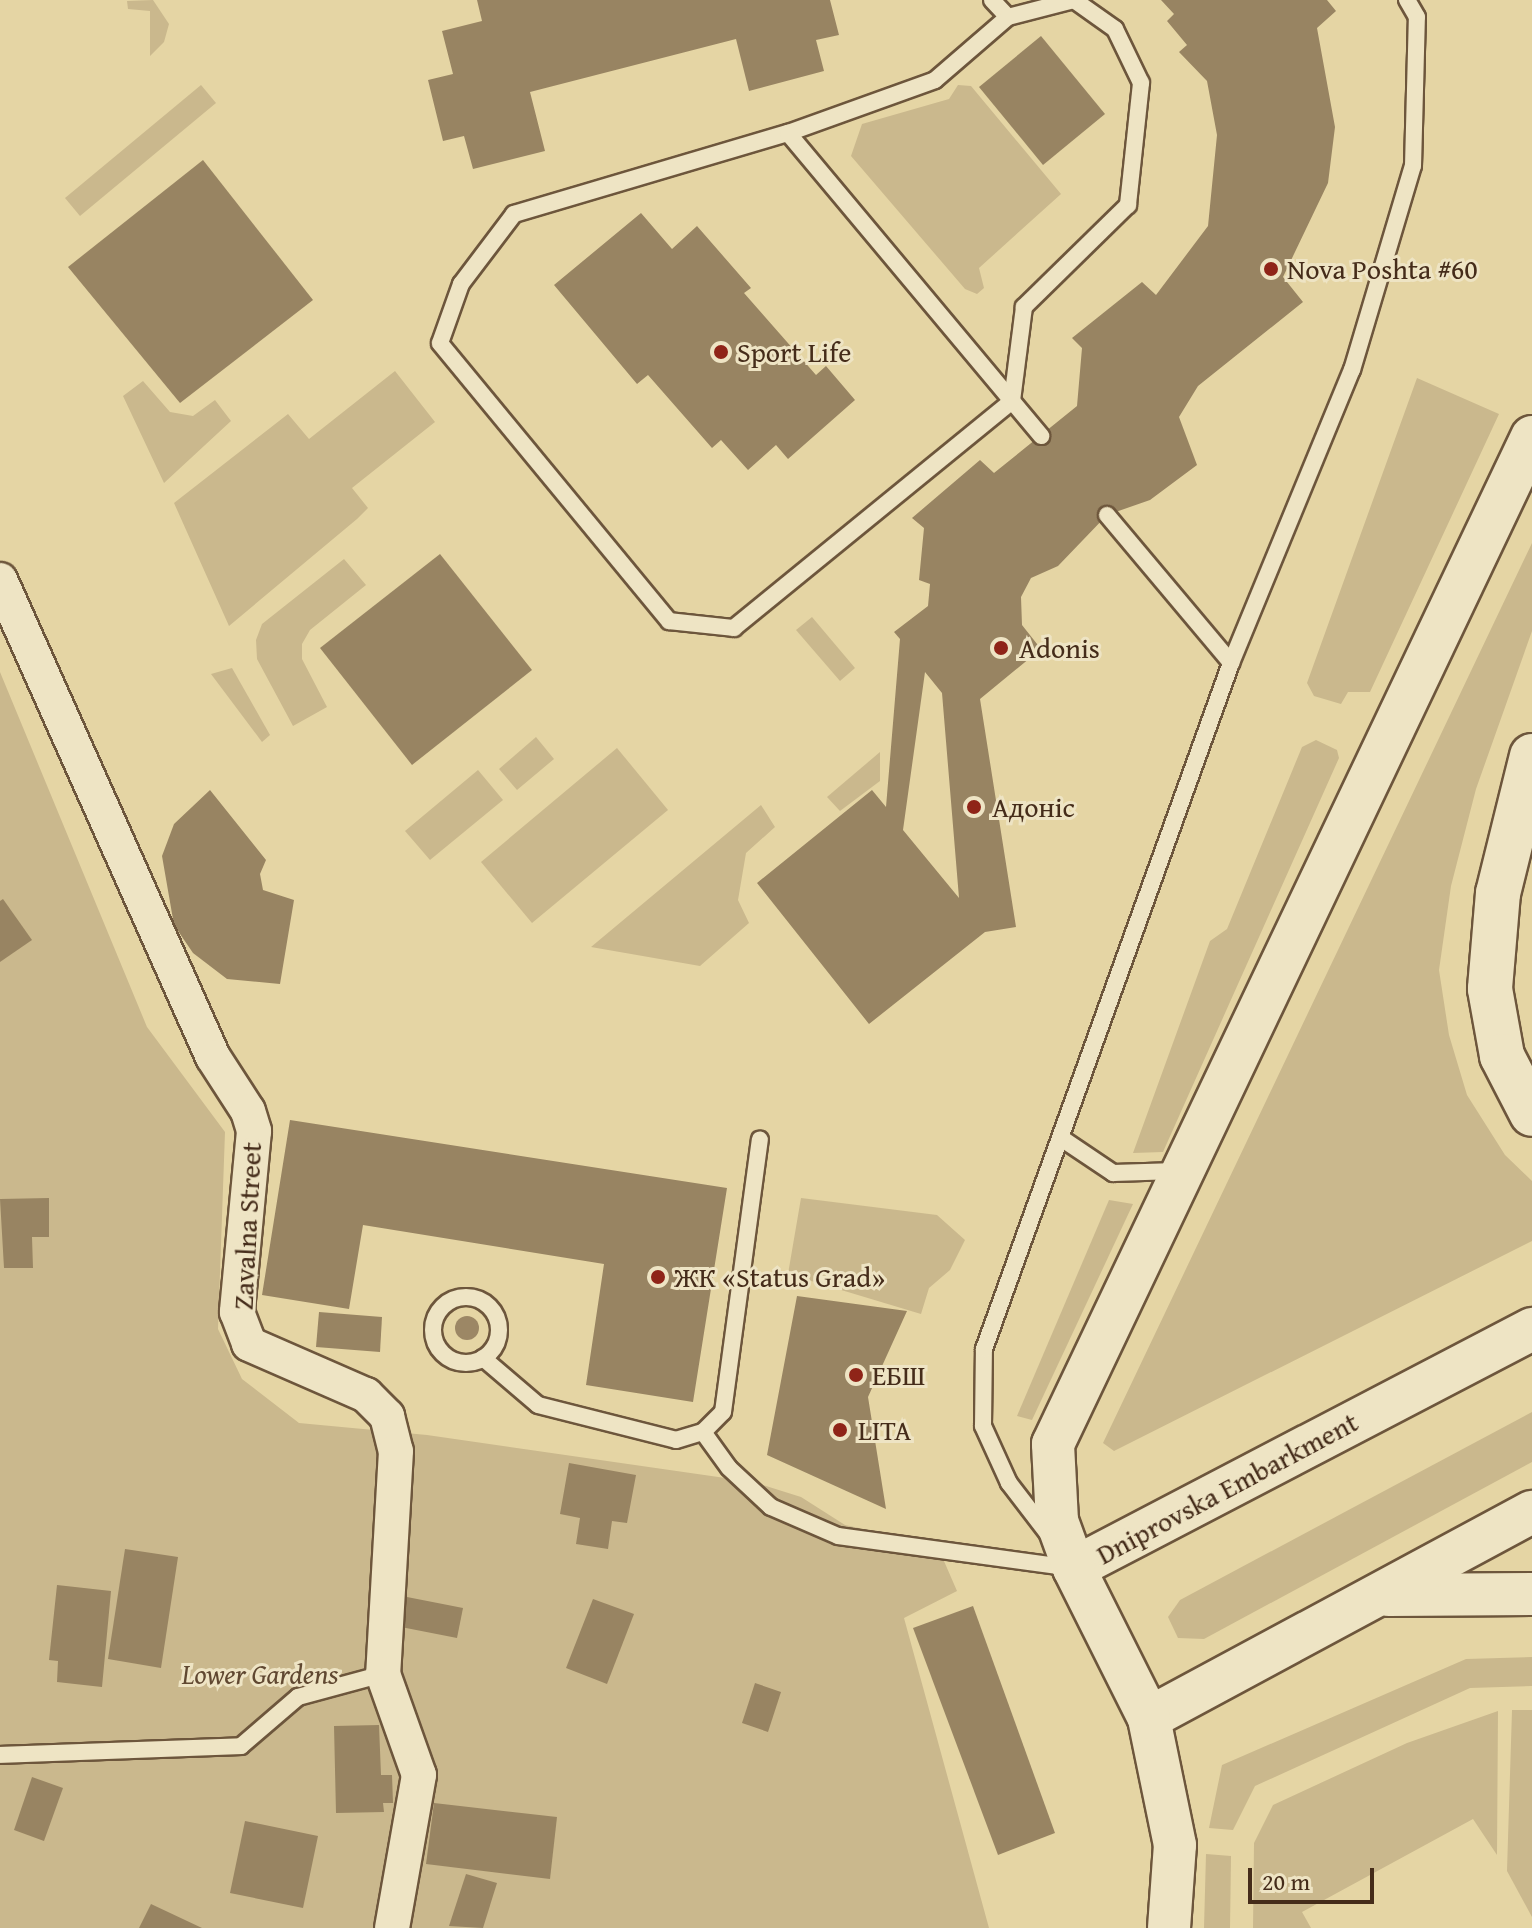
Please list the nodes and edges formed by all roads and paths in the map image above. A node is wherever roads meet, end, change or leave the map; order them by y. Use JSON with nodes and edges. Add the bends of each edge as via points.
{"nodes":[{"id":1,"x":992,"y":0,"type":"edge"},
{"id":2,"x":1407,"y":0,"type":"edge"},
{"id":3,"x":1008,"y":17,"type":"junction"},
{"id":4,"x":788,"y":133,"type":"junction"},
{"id":5,"x":1012,"y":401,"type":"junction"},
{"id":6,"x":1041,"y":436,"type":"dead end"},
{"id":7,"x":1532,"y":437,"type":"edge"},
{"id":8,"x":1107,"y":515,"type":"dead end"},
{"id":9,"x":0,"y":580,"type":"edge"},
{"id":10,"x":1231,"y":663,"type":"junction"},
{"id":11,"x":1532,"y":756,"type":"edge"},
{"id":12,"x":1532,"y":1114,"type":"edge"},
{"id":13,"x":1061,"y":1138,"type":"junction"},
{"id":14,"x":760,"y":1139,"type":"dead end"},
{"id":15,"x":1181,"y":1171,"type":"junction"},
{"id":16,"x":1532,"y":1329,"type":"edge"},
{"id":17,"x":483,"y":1358,"type":"junction"},
{"id":18,"x":703,"y":1432,"type":"junction"},
{"id":19,"x":1532,"y":1512,"type":"edge"},
{"id":20,"x":1074,"y":1568,"type":"junction"},
{"id":21,"x":1532,"y":1594,"type":"edge"},
{"id":22,"x":1380,"y":1595,"type":"junction"},
{"id":23,"x":383,"y":1674,"type":"junction"},
{"id":24,"x":1149,"y":1718,"type":"junction"},
{"id":25,"x":0,"y":1755,"type":"edge"},
{"id":26,"x":392,"y":1928,"type":"edge"},
{"id":27,"x":1169,"y":1928,"type":"edge"}],
"edges":[{"from":1,"to":3,"type":"lane"},
{"from":2,"to":10,"type":"lane","via":[[1417,17],[1413,166],[1352,370]]},
{"from":3,"to":4,"type":"lane","via":[[935,80]]},
{"from":3,"to":5,"type":"lane","via":[[1074,0],[1115,29],[1141,83],[1128,205],[1024,307]]},
{"from":4,"to":5,"type":"lane"},
{"from":4,"to":5,"type":"lane","via":[[514,214],[461,284],[440,343],[669,621],[682,623],[734,628]]},
{"from":5,"to":6,"type":"lane"},
{"from":7,"to":15,"type":"street"},
{"from":8,"to":10,"type":"lane"},
{"from":9,"to":23,"type":"street","name":"Zavalna Street","via":[[213,1057],[248,1111],[254,1131],[237,1312],[249,1344],[366,1395],[387,1416],[396,1451]]},
{"from":10,"to":13,"type":"lane"},
{"from":11,"to":12,"type":"main road","via":[[1498,893],[1490,989],[1502,1056]]},
{"from":13,"to":15,"type":"lane","via":[[1113,1173]]},
{"from":13,"to":20,"type":"lane","via":[[984,1349],[983,1426],[1009,1483]]},
{"from":14,"to":18,"type":"lane","via":[[723,1412]]},
{"from":15,"to":20,"type":"street","via":[[1053,1444],[1057,1521]]},
{"from":16,"to":20,"type":"street","name":"Dniprovska Embarkment"},
{"from":17,"to":17,"type":"lane","via":[[499,1334],[497,1319],[478,1298],[448,1301],[433,1326],[442,1353],[454,1361]]},
{"from":17,"to":18,"type":"lane","via":[[538,1405],[676,1440]]},
{"from":18,"to":20,"type":"lane","via":[[729,1468],[771,1507],[838,1536]]},
{"from":19,"to":22,"type":"street"},
{"from":20,"to":24,"type":"street","name":"Dniprovska Embarkment"},
{"from":21,"to":22,"type":"street"},
{"from":22,"to":24,"type":"street"},
{"from":23,"to":25,"type":"lane","via":[[298,1697],[241,1746]]},
{"from":23,"to":26,"type":"street","name":"Zavalna Street","via":[[419,1775]]},
{"from":24,"to":27,"type":"street","name":"Dniprovska Embarkment","via":[[1175,1845]]}]}
